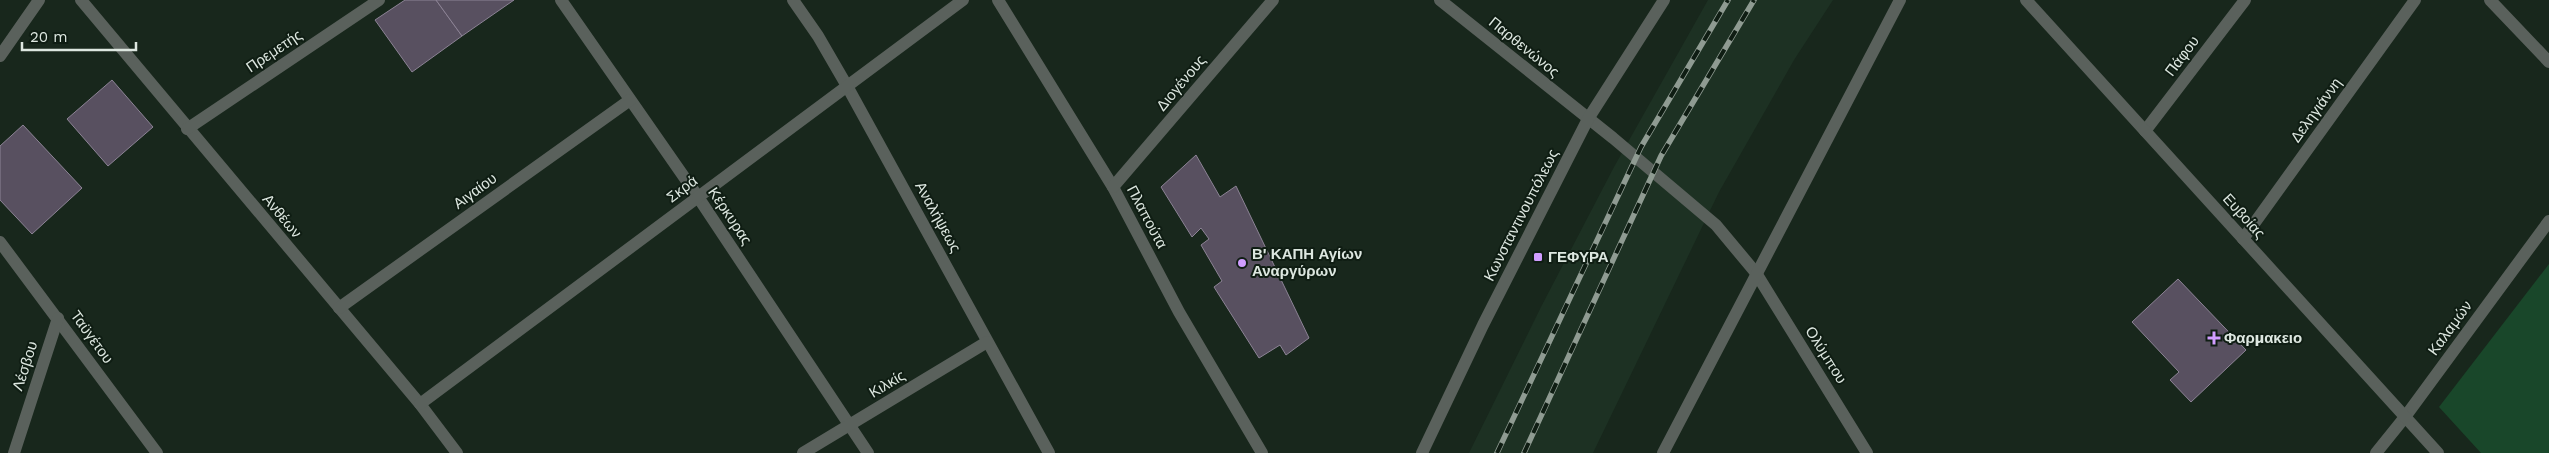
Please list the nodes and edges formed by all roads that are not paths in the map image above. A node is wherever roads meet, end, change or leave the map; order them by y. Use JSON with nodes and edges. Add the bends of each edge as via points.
{"nodes":[{"id":1,"x":39,"y":0,"type":"edge"},
{"id":2,"x":81,"y":0,"type":"edge"},
{"id":3,"x":379,"y":0,"type":"edge"},
{"id":4,"x":561,"y":0,"type":"edge"},
{"id":5,"x":793,"y":0,"type":"edge"},
{"id":6,"x":963,"y":0,"type":"edge"},
{"id":7,"x":998,"y":0,"type":"edge"},
{"id":8,"x":1273,"y":0,"type":"edge"},
{"id":9,"x":1440,"y":0,"type":"edge"},
{"id":10,"x":1664,"y":0,"type":"edge"},
{"id":11,"x":1900,"y":0,"type":"edge"},
{"id":12,"x":2026,"y":0,"type":"edge"},
{"id":13,"x":2245,"y":0,"type":"edge"},
{"id":14,"x":2415,"y":0,"type":"edge"},
{"id":15,"x":2490,"y":0,"type":"edge"},
{"id":16,"x":0,"y":56,"type":"edge"},
{"id":17,"x":2549,"y":62,"type":"edge"},
{"id":18,"x":847,"y":86,"type":"junction"},
{"id":19,"x":630,"y":100,"type":"junction"},
{"id":20,"x":1588,"y":119,"type":"junction"},
{"id":21,"x":187,"y":129,"type":"junction"},
{"id":22,"x":2145,"y":131,"type":"junction"},
{"id":23,"x":1113,"y":187,"type":"junction"},
{"id":24,"x":698,"y":197,"type":"junction"},
{"id":25,"x":2549,"y":222,"type":"edge"},
{"id":26,"x":2243,"y":238,"type":"junction"},
{"id":27,"x":0,"y":242,"type":"edge"},
{"id":28,"x":1756,"y":273,"type":"junction"},
{"id":29,"x":339,"y":308,"type":"junction"},
{"id":30,"x":58,"y":318,"type":"junction"},
{"id":31,"x":987,"y":342,"type":"junction"},
{"id":32,"x":420,"y":404,"type":"junction"},
{"id":33,"x":2406,"y":417,"type":"junction"},
{"id":34,"x":851,"y":425,"type":"junction"},
{"id":35,"x":14,"y":453,"type":"edge"},
{"id":36,"x":157,"y":453,"type":"edge"},
{"id":37,"x":457,"y":453,"type":"edge"},
{"id":38,"x":803,"y":453,"type":"edge"},
{"id":39,"x":868,"y":453,"type":"edge"},
{"id":40,"x":1049,"y":453,"type":"edge"},
{"id":41,"x":1262,"y":453,"type":"edge"},
{"id":42,"x":1422,"y":453,"type":"edge"},
{"id":43,"x":1662,"y":453,"type":"edge"},
{"id":44,"x":1868,"y":453,"type":"edge"},
{"id":45,"x":2376,"y":453,"type":"edge"},
{"id":46,"x":2438,"y":453,"type":"edge"}],
"edges":[{"from":1,"to":16,"type":"street"},
{"from":2,"to":21,"type":"street","name":"Ανθέων"},
{"from":3,"to":21,"type":"street","name":"Πρεμετής"},
{"from":4,"to":19,"type":"street","name":"Κέρκυρας"},
{"from":5,"to":18,"type":"street","name":"Αναλήψεως"},
{"from":6,"to":18,"type":"street","name":"Σκρά"},
{"from":7,"to":23,"type":"street","name":"Πλαπούτα"},
{"from":8,"to":23,"type":"street","name":"Διογένους"},
{"from":9,"to":20,"type":"street","name":"Παρθενώνος"},
{"from":10,"to":20,"type":"street","name":"Κωνσταντινουπόλεως"},
{"from":11,"to":28,"type":"street"},
{"from":12,"to":22,"type":"street","name":"Ευβοίας"},
{"from":13,"to":22,"type":"street","name":"Πάφου"},
{"from":14,"to":26,"type":"street","name":"Δεληγιάννη"},
{"from":15,"to":17,"type":"street"},
{"from":18,"to":24,"type":"street","name":"Σκρά"},
{"from":18,"to":31,"type":"street","name":"Αναλήψεως"},
{"from":19,"to":24,"type":"street","name":"Κέρκυρας"},
{"from":19,"to":29,"type":"street","name":"Αιγαίου"},
{"from":20,"to":28,"type":"street","name":"Παρθενώνος","via":[[1716,226]]},
{"from":20,"to":42,"type":"street","name":"Κωνσταντινουπόλεως"},
{"from":21,"to":29,"type":"street","name":"Ανθέων"},
{"from":22,"to":26,"type":"street","name":"Ευβοίας"},
{"from":23,"to":41,"type":"street","name":"Πλαπούτα","via":[[1179,312]]},
{"from":24,"to":32,"type":"street","name":"Σκρά"},
{"from":24,"to":34,"type":"street","name":"Κέρκυρας"},
{"from":25,"to":33,"type":"street","name":"Καλαμών"},
{"from":26,"to":33,"type":"street","name":"Ευβοίας"},
{"from":27,"to":30,"type":"street","name":"Ταϋγέτου"},
{"from":28,"to":43,"type":"street"},
{"from":28,"to":44,"type":"street","name":"Ολύμπου"},
{"from":29,"to":32,"type":"street","name":"Ανθέων"},
{"from":30,"to":35,"type":"street","name":"Λέσβου"},
{"from":30,"to":36,"type":"street","name":"Ταϋγέτου"},
{"from":31,"to":34,"type":"street","name":"Κιλκίς"},
{"from":31,"to":40,"type":"street","name":"Αναλήψεως"},
{"from":32,"to":37,"type":"street","name":"Ανθέων"},
{"from":33,"to":45,"type":"street","name":"Καλαμών"},
{"from":33,"to":46,"type":"street","name":"Ευβοίας"},
{"from":34,"to":38,"type":"street","name":"Κιλκίς"},
{"from":34,"to":39,"type":"street","name":"Κέρκυρας"}]}
